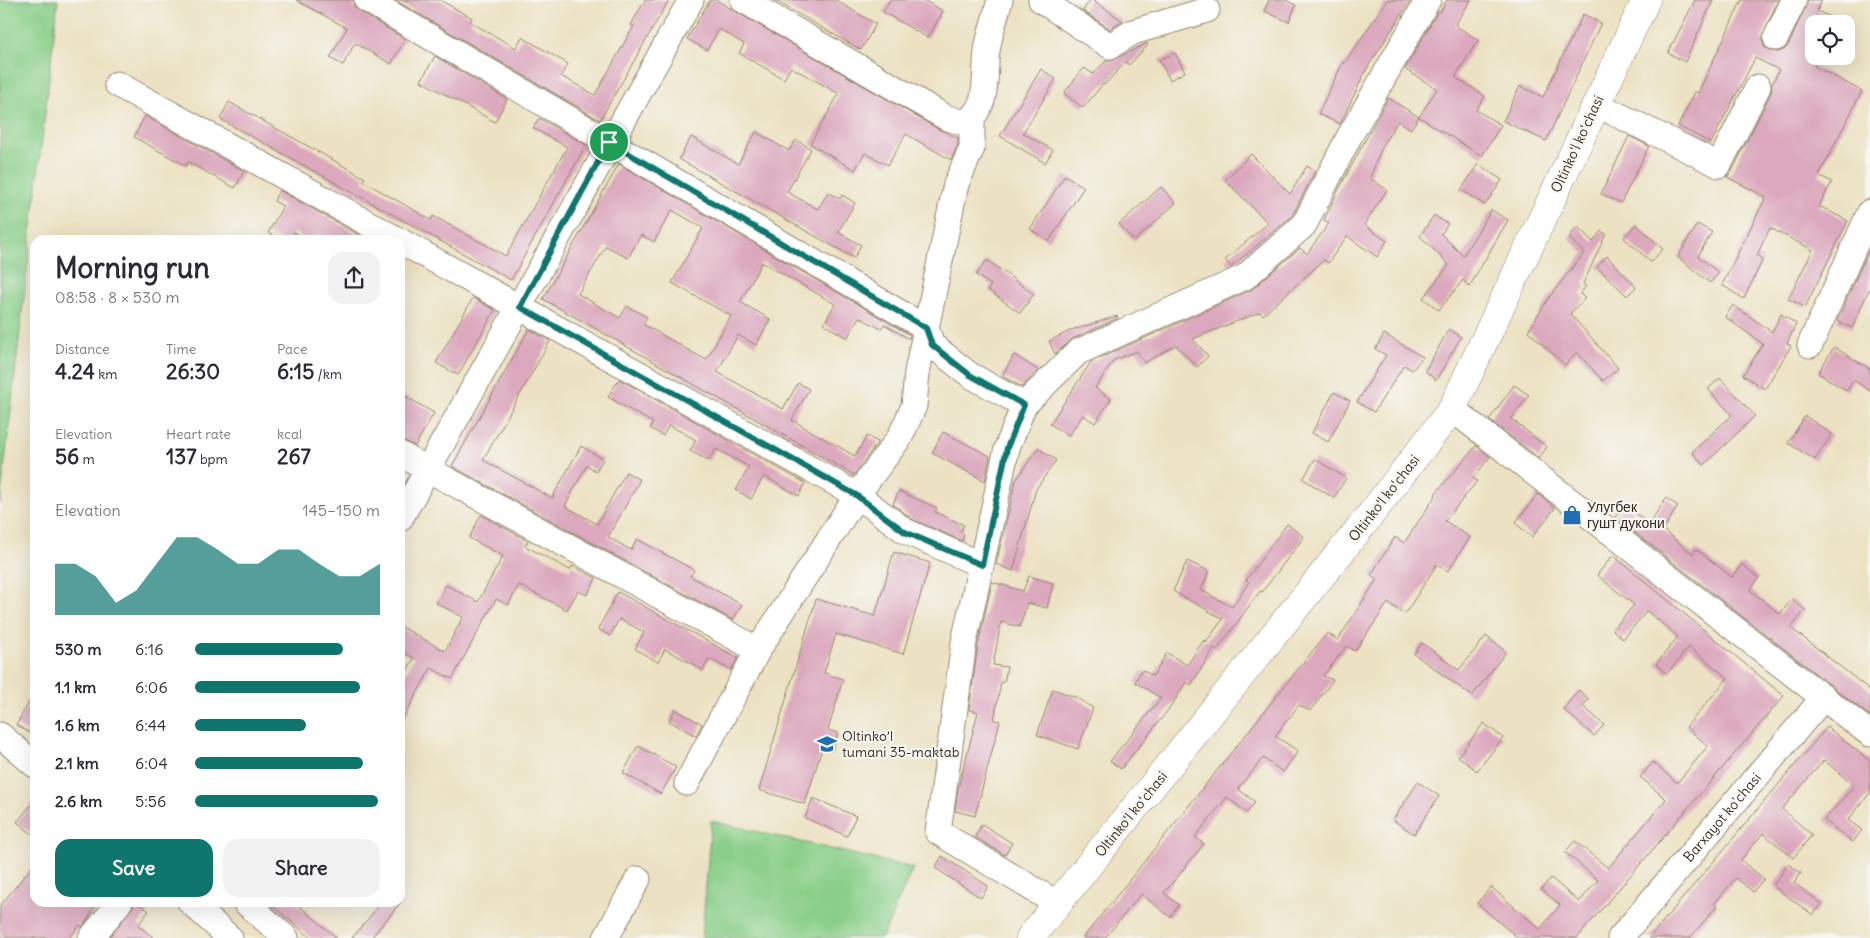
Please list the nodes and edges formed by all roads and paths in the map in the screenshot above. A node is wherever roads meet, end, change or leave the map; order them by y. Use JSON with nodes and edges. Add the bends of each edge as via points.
{"nodes":[{"id":1,"x":367,"y":0,"type":"edge"},
{"id":2,"x":691,"y":0,"type":"edge"},
{"id":3,"x":743,"y":0,"type":"edge"},
{"id":4,"x":1000,"y":0,"type":"edge"},
{"id":5,"x":1041,"y":0,"type":"edge"},
{"id":6,"x":1428,"y":0,"type":"edge"},
{"id":7,"x":1646,"y":0,"type":"edge"},
{"id":8,"x":1794,"y":0,"type":"edge"},
{"id":9,"x":1207,"y":10,"type":"dead end"},
{"id":10,"x":1776,"y":38,"type":"dead end"},
{"id":11,"x":117,"y":84,"type":"dead end"},
{"id":12,"x":1758,"y":87,"type":"dead end"},
{"id":13,"x":1596,"y":104,"type":"junction"},
{"id":14,"x":972,"y":118,"type":"junction"},
{"id":15,"x":609,"y":142,"type":"junction"},
{"id":16,"x":1870,"y":212,"type":"edge"},
{"id":17,"x":390,"y":235,"type":"edge"},
{"id":18,"x":405,"y":243,"type":"edge"},
{"id":19,"x":520,"y":307,"type":"junction"},
{"id":20,"x":926,"y":328,"type":"junction"},
{"id":21,"x":1810,"y":345,"type":"dead end"},
{"id":22,"x":1024,"y":405,"type":"junction"},
{"id":23,"x":1452,"y":409,"type":"junction"},
{"id":24,"x":405,"y":457,"type":"edge"},
{"id":25,"x":427,"y":470,"type":"junction"},
{"id":26,"x":856,"y":495,"type":"junction"},
{"id":27,"x":405,"y":510,"type":"edge"},
{"id":28,"x":982,"y":565,"type":"junction"},
{"id":29,"x":758,"y":650,"type":"junction"},
{"id":30,"x":1824,"y":697,"type":"junction"},
{"id":31,"x":0,"y":734,"type":"edge"},
{"id":32,"x":1870,"y":734,"type":"edge"},
{"id":33,"x":30,"y":761,"type":"edge"},
{"id":34,"x":687,"y":783,"type":"dead end"},
{"id":35,"x":638,"y":879,"type":"dead end"},
{"id":36,"x":1058,"y":904,"type":"junction"},
{"id":37,"x":116,"y":907,"type":"edge"},
{"id":38,"x":195,"y":907,"type":"edge"},
{"id":39,"x":251,"y":907,"type":"edge"},
{"id":40,"x":91,"y":938,"type":"edge"},
{"id":41,"x":230,"y":938,"type":"edge"},
{"id":42,"x":286,"y":938,"type":"edge"},
{"id":43,"x":606,"y":938,"type":"edge"},
{"id":44,"x":1030,"y":938,"type":"edge"},
{"id":45,"x":1620,"y":938,"type":"edge"}],
"edges":[{"from":1,"to":15,"type":"street"},
{"from":2,"to":15,"type":"street"},
{"from":3,"to":14,"type":"street","via":[[945,117],[964,123]]},
{"from":4,"to":14,"type":"street","via":[[987,47],[986,87]]},
{"from":5,"to":9,"type":"street","via":[[1110,46],[1133,32]]},
{"from":6,"to":22,"type":"street","via":[[1349,137],[1304,225],[1245,277],[1078,352]]},
{"from":7,"to":13,"type":"main road","name":"Oltinkoʻl koʻchasi"},
{"from":8,"to":10,"type":"street"},
{"from":11,"to":17,"type":"street"},
{"from":12,"to":13,"type":"street","via":[[1719,165]]},
{"from":13,"to":23,"type":"main road","name":"Oltinkoʻl koʻchasi"},
{"from":14,"to":20,"type":"street","via":[[972,148],[956,184]]},
{"from":15,"to":19,"type":"street"},
{"from":15,"to":20,"type":"street"},
{"from":16,"to":21,"type":"street"},
{"from":18,"to":19,"type":"street"},
{"from":19,"to":25,"type":"street"},
{"from":19,"to":26,"type":"street"},
{"from":20,"to":22,"type":"street","via":[[932,345],[970,375]]},
{"from":20,"to":26,"type":"street","via":[[914,406],[900,437]]},
{"from":22,"to":28,"type":"street","via":[[1007,448]]},
{"from":23,"to":30,"type":"street"},
{"from":23,"to":36,"type":"main road","name":"Oltinkoʻl koʻchasi"},
{"from":24,"to":25,"type":"street"},
{"from":25,"to":27,"type":"street"},
{"from":25,"to":29,"type":"street"},
{"from":26,"to":28,"type":"street","via":[[905,532]]},
{"from":26,"to":29,"type":"street"},
{"from":28,"to":36,"type":"street","via":[[964,642],[938,832]]},
{"from":29,"to":34,"type":"street"},
{"from":30,"to":32,"type":"street"},
{"from":30,"to":45,"type":"street","name":"Barxayot ko'chasi"},
{"from":31,"to":33,"type":"street"},
{"from":35,"to":43,"type":"street"},
{"from":36,"to":44,"type":"main road","name":"Oltinkoʻl koʻchasi"},
{"from":37,"to":40,"type":"street"},
{"from":38,"to":41,"type":"street"},
{"from":39,"to":42,"type":"street"}]}
